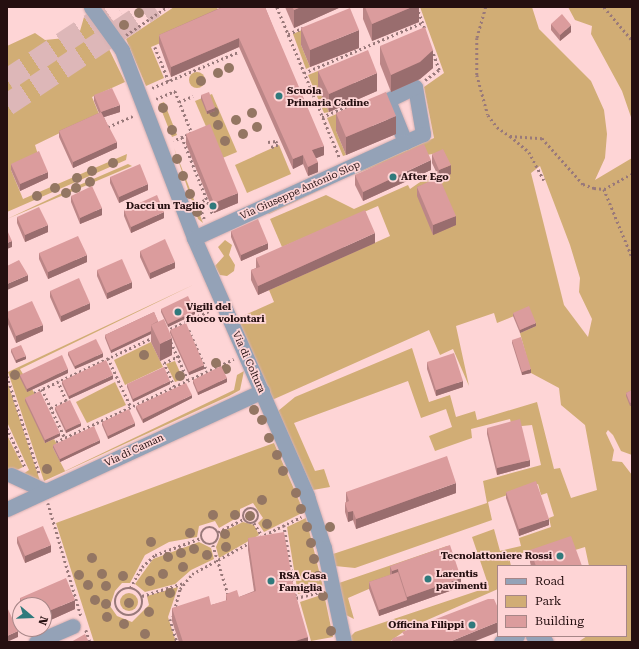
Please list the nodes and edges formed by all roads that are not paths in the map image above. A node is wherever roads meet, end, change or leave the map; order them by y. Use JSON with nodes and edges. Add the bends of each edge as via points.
{"nodes":[{"id":1,"x":83,"y":7,"type":"edge"},
{"id":2,"x":91,"y":7,"type":"edge"},
{"id":3,"x":104,"y":23,"type":"junction"},
{"id":4,"x":405,"y":142,"type":"junction"},
{"id":5,"x":194,"y":238,"type":"junction"},
{"id":6,"x":262,"y":391,"type":"junction"},
{"id":7,"x":11,"y":476,"type":"road end"},
{"id":8,"x":44,"y":489,"type":"junction"},
{"id":9,"x":7,"y":509,"type":"edge"},
{"id":10,"x":80,"y":625,"type":"road end"},
{"id":11,"x":514,"y":637,"type":"edge"},
{"id":12,"x":535,"y":637,"type":"edge"},
{"id":13,"x":36,"y":642,"type":"edge"},
{"id":14,"x":344,"y":642,"type":"edge"},
{"id":15,"x":501,"y":642,"type":"edge"},
{"id":16,"x":546,"y":642,"type":"edge"}],
"edges":[{"from":1,"to":3,"type":"street","name":"Via di Coltura"},
{"from":2,"to":3,"type":"street","name":"Via di Coltura"},
{"from":3,"to":5,"type":"street","name":"Via di Coltura","via":[[122,50]]},
{"from":4,"to":4,"type":"street","name":"Via Giuseppe Antonio Slop","via":[[388,100],[415,87],[423,134]]},
{"from":4,"to":5,"type":"street","name":"Via Giuseppe Antonio Slop"},
{"from":5,"to":6,"type":"street","name":"Via di Coltura"},
{"from":6,"to":8,"type":"street","name":"Via di Caman"},
{"from":6,"to":14,"type":"street","name":"Via di Coltura","via":[[315,517]]},
{"from":7,"to":8,"type":"street"},
{"from":8,"to":9,"type":"street","name":"Via di Caman"},
{"from":10,"to":13,"type":"street"},
{"from":11,"to":15,"type":"street"},
{"from":12,"to":16,"type":"street"}]}
